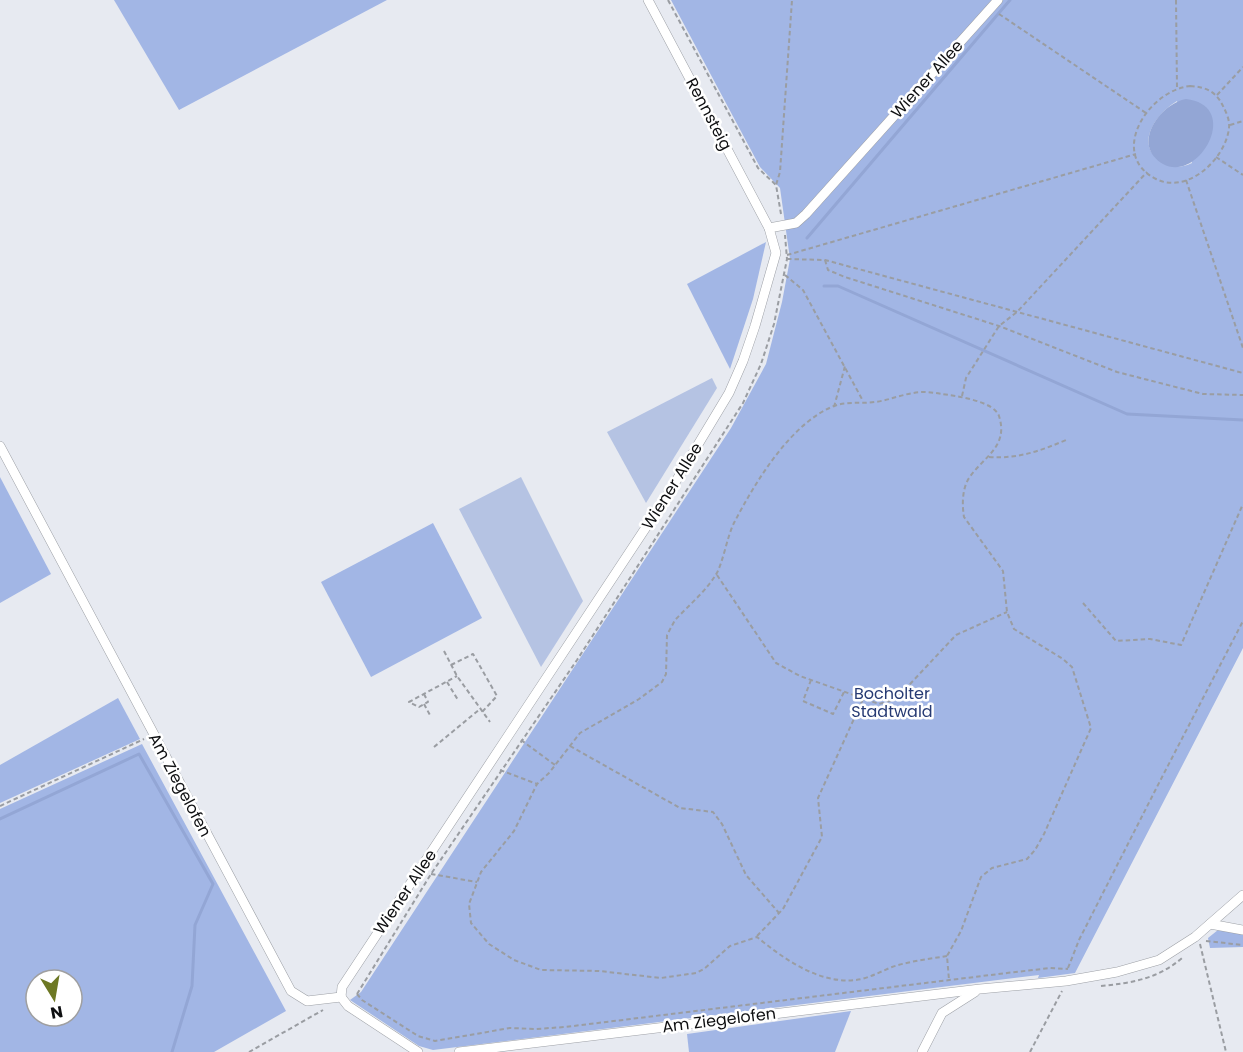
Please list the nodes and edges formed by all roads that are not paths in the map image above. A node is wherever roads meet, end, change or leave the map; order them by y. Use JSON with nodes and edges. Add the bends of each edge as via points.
{"nodes":[{"id":1,"x":648,"y":0,"type":"edge"},
{"id":2,"x":998,"y":0,"type":"edge"},
{"id":3,"x":769,"y":228,"type":"junction"},
{"id":4,"x":0,"y":447,"type":"edge"},
{"id":5,"x":1243,"y":895,"type":"edge"},
{"id":6,"x":1210,"y":924,"type":"junction"},
{"id":7,"x":1243,"y":930,"type":"edge"},
{"id":8,"x":980,"y":989,"type":"junction"},
{"id":9,"x":935,"y":994,"type":"junction"},
{"id":10,"x":341,"y":997,"type":"junction"},
{"id":11,"x":942,"y":1013,"type":"junction"},
{"id":12,"x":418,"y":1052,"type":"edge"},
{"id":13,"x":459,"y":1052,"type":"edge"},
{"id":14,"x":922,"y":1052,"type":"edge"}],
"edges":[{"from":1,"to":3,"type":"street","name":"Rennsteig"},
{"from":2,"to":3,"type":"street","name":"Wiener Allee","via":[[806,214],[796,223]]},
{"from":3,"to":10,"type":"street","name":"Wiener Allee","via":[[776,253],[755,326],[729,393],[670,491],[342,987]]},
{"from":4,"to":10,"type":"street","name":"Am Ziegelofen","via":[[291,991],[308,1002]]},
{"from":5,"to":6,"type":"street","name":"Am Ziegelofen"},
{"from":6,"to":7,"type":"street"},
{"from":6,"to":8,"type":"street","name":"Am Ziegelofen","via":[[1199,938],[1159,960],[1117,972]]},
{"from":8,"to":9,"type":"street","name":"Am Ziegelofen"},
{"from":8,"to":11,"type":"street"},
{"from":9,"to":11,"type":"street","via":[[943,1002]]},
{"from":9,"to":13,"type":"street","name":"Am Ziegelofen"},
{"from":10,"to":12,"type":"street","via":[[348,1006]]},
{"from":11,"to":14,"type":"street"}]}
